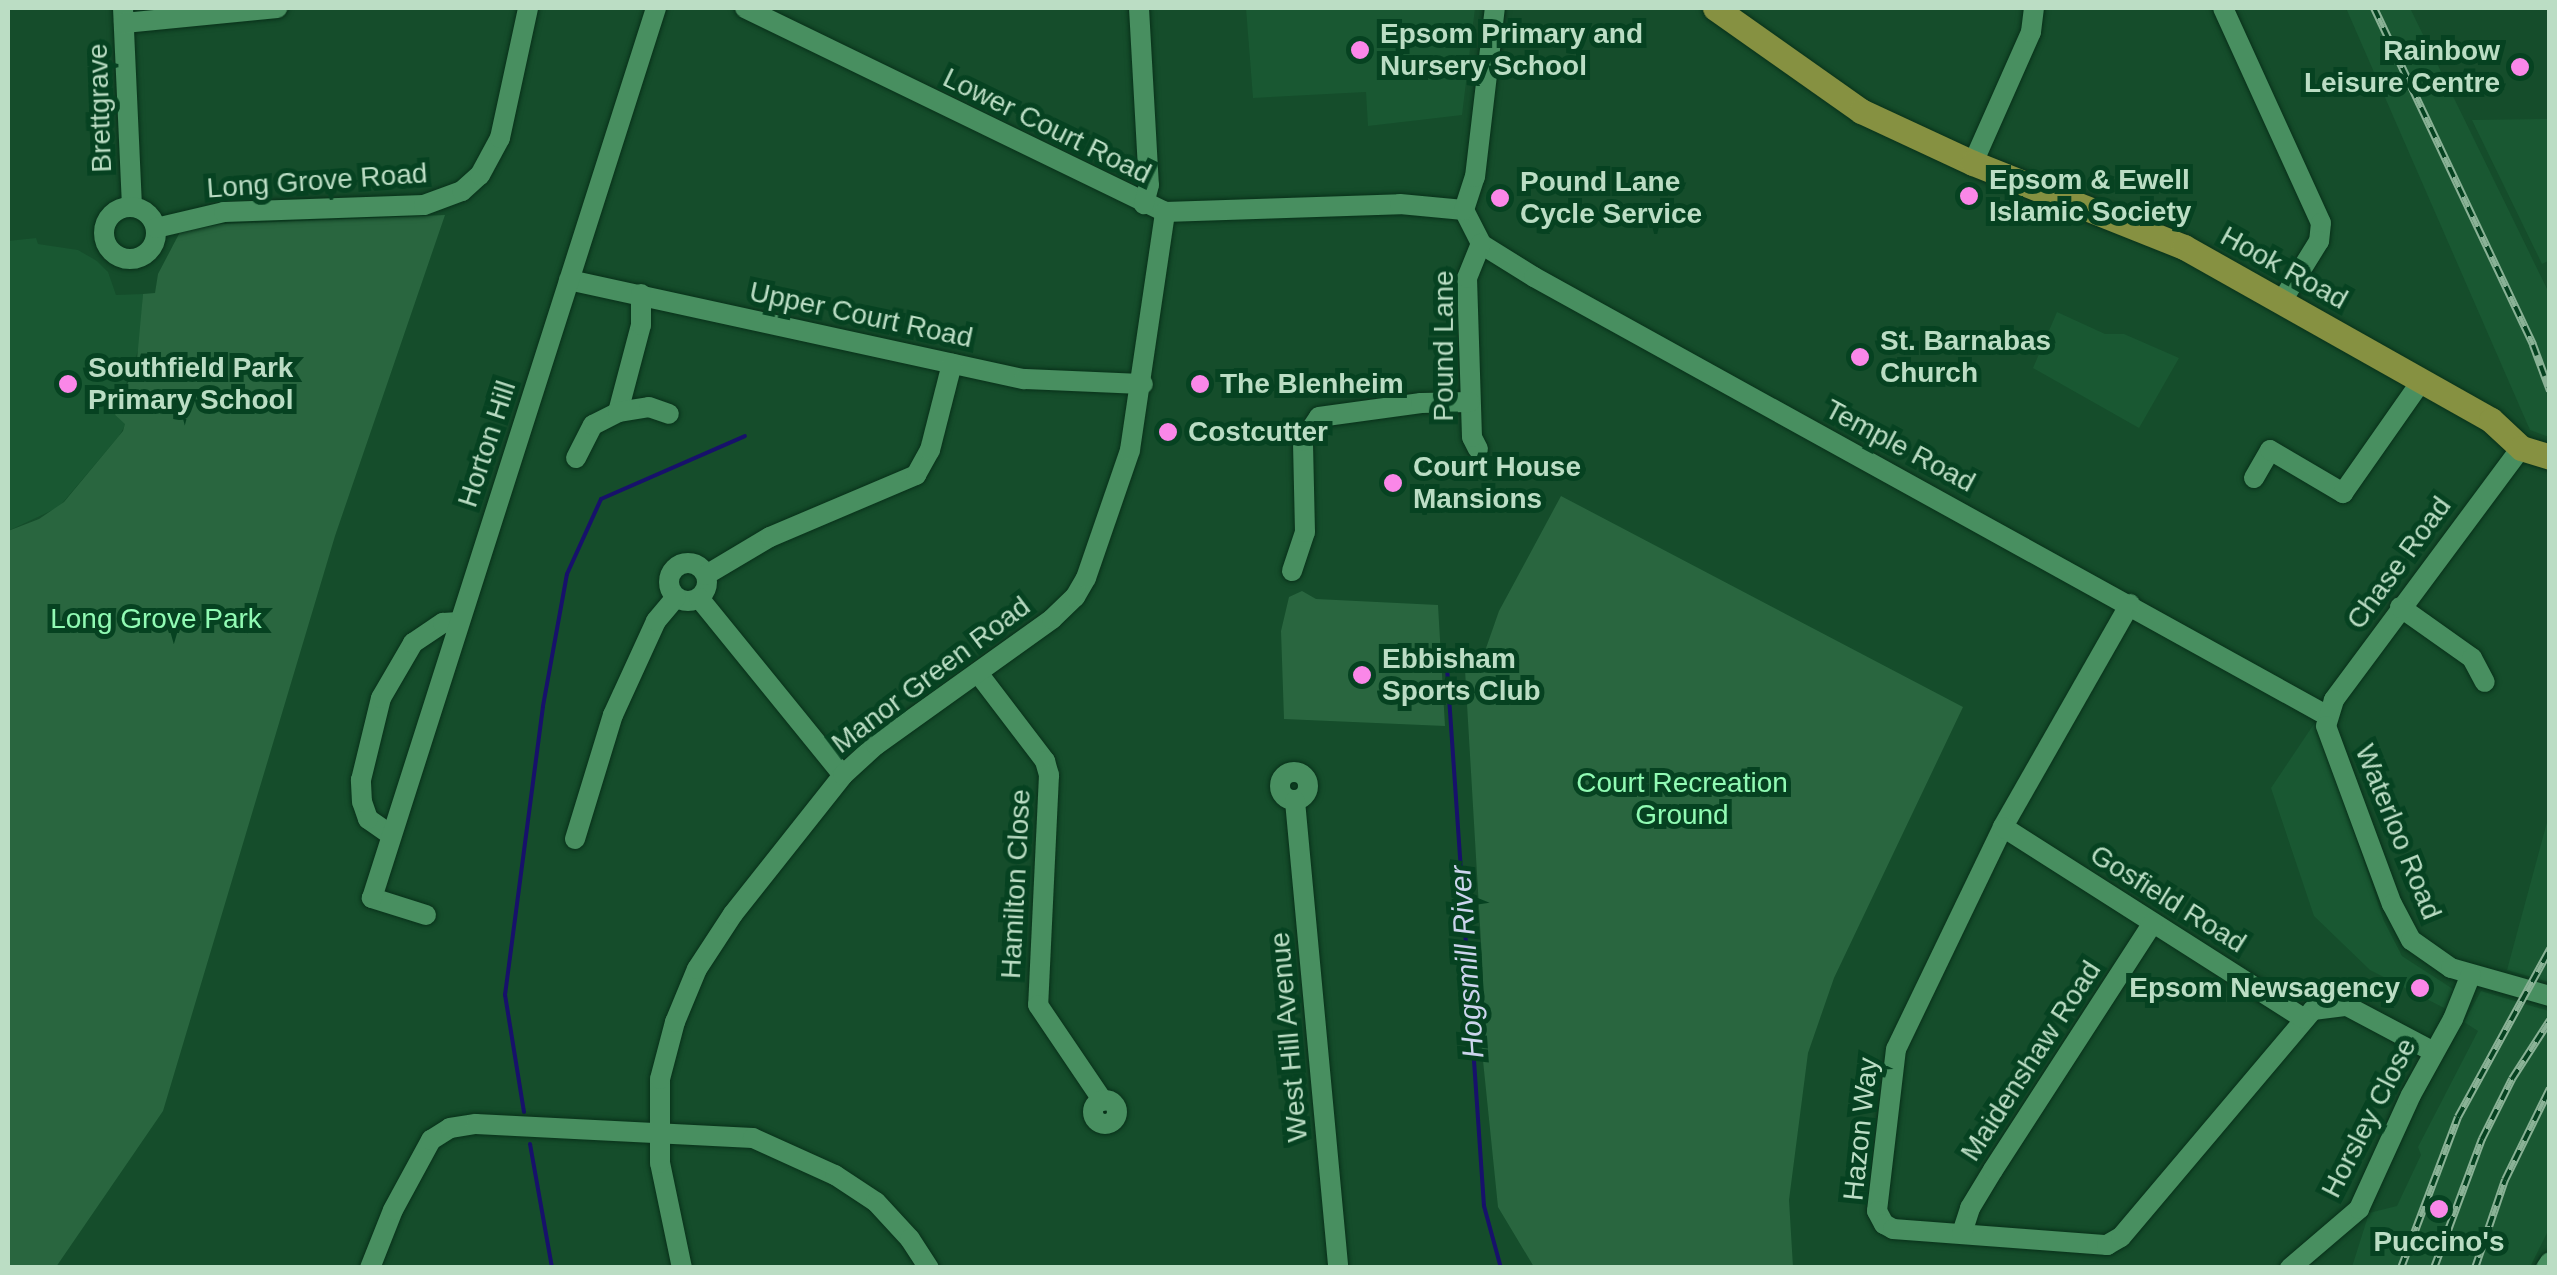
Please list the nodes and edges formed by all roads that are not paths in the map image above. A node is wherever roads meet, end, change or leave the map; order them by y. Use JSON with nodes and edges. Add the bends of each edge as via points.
{"nodes":[{"id":1,"x":277,"y":8,"type":"edge"},
{"id":2,"x":528,"y":8,"type":"edge"},
{"id":3,"x":656,"y":8,"type":"edge"},
{"id":4,"x":744,"y":8,"type":"edge"},
{"id":5,"x":1139,"y":8,"type":"edge"},
{"id":6,"x":1495,"y":8,"type":"edge"},
{"id":7,"x":1715,"y":8,"type":"edge"},
{"id":8,"x":2034,"y":8,"type":"edge"},
{"id":9,"x":2223,"y":8,"type":"edge"},
{"id":10,"x":124,"y":15,"type":"edge"},
{"id":11,"x":1973,"y":164,"type":"junction"},
{"id":12,"x":1144,"y":204,"type":"junction"},
{"id":13,"x":132,"y":207,"type":"junction"},
{"id":14,"x":1464,"y":210,"type":"junction"},
{"id":15,"x":1165,"y":212,"type":"junction"},
{"id":16,"x":156,"y":228,"type":"junction"},
{"id":17,"x":1481,"y":244,"type":"junction"},
{"id":18,"x":569,"y":280,"type":"junction"},
{"id":19,"x":641,"y":294,"type":"junction"},
{"id":20,"x":2282,"y":301,"type":"junction"},
{"id":21,"x":952,"y":364,"type":"junction"},
{"id":22,"x":2422,"y":380,"type":"junction"},
{"id":23,"x":1143,"y":384,"type":"junction"},
{"id":24,"x":1470,"y":402,"type":"junction"},
{"id":25,"x":618,"y":412,"type":"junction"},
{"id":26,"x":669,"y":414,"type":"dead end"},
{"id":27,"x":2521,"y":448,"type":"junction"},
{"id":28,"x":1478,"y":449,"type":"dead end"},
{"id":29,"x":576,"y":458,"type":"dead end"},
{"id":30,"x":2550,"y":458,"type":"edge"},
{"id":31,"x":2254,"y":478,"type":"dead end"},
{"id":32,"x":1292,"y":571,"type":"dead end"},
{"id":33,"x":706,"y":575,"type":"junction"},
{"id":34,"x":676,"y":597,"type":"junction"},
{"id":35,"x":699,"y":598,"type":"junction"},
{"id":36,"x":2130,"y":604,"type":"junction"},
{"id":37,"x":2400,"y":608,"type":"junction"},
{"id":38,"x":459,"y":622,"type":"junction"},
{"id":39,"x":978,"y":673,"type":"junction"},
{"id":40,"x":2485,"y":682,"type":"dead end"},
{"id":41,"x":2326,"y":714,"type":"junction"},
{"id":42,"x":843,"y":776,"type":"junction"},
{"id":43,"x":1295,"y":800,"type":"dead end"},
{"id":44,"x":2003,"y":828,"type":"junction"},
{"id":45,"x":391,"y":835,"type":"junction"},
{"id":46,"x":575,"y":839,"type":"dead end"},
{"id":47,"x":426,"y":914,"type":"dead end"},
{"id":48,"x":2154,"y":924,"type":"junction"},
{"id":49,"x":2471,"y":974,"type":"junction"},
{"id":50,"x":2550,"y":996,"type":"edge"},
{"id":51,"x":2302,"y":1018,"type":"junction"},
{"id":52,"x":2434,"y":1052,"type":"junction"},
{"id":53,"x":1102,"y":1101,"type":"dead end"},
{"id":54,"x":658,"y":1136,"type":"junction"},
{"id":55,"x":1962,"y":1232,"type":"junction"},
{"id":56,"x":370,"y":1268,"type":"edge"},
{"id":57,"x":682,"y":1268,"type":"edge"},
{"id":58,"x":929,"y":1268,"type":"edge"},
{"id":59,"x":1338,"y":1268,"type":"edge"},
{"id":60,"x":2290,"y":1268,"type":"edge"}],
"edges":[{"from":1,"to":10,"type":"street"},
{"from":2,"to":16,"type":"street","name":"Long Grove Road","via":[[500,138],[480,176],[462,191],[424,205],[224,212]]},
{"from":3,"to":18,"type":"street","name":"Horton Hill"},
{"from":4,"to":12,"type":"street","name":"Lower Court Road"},
{"from":5,"to":12,"type":"street","via":[[1149,184]]},
{"from":6,"to":14,"type":"street","via":[[1475,177]]},
{"from":7,"to":11,"type":"main road","name":"Hook Road","via":[[1861,111]]},
{"from":8,"to":11,"type":"street","via":[[2031,32]]},
{"from":9,"to":20,"type":"street","via":[[2320,223],[2319,241]]},
{"from":10,"to":13,"type":"street","name":"Brettgrave"},
{"from":11,"to":20,"type":"main road","name":"Hook Road","via":[[2184,247]]},
{"from":12,"to":15,"type":"street","name":"Lower Court Road"},
{"from":13,"to":16,"type":"street","via":[[148,213]]},
{"from":13,"to":16,"type":"street","via":[[106,223],[113,252],[142,256],[154,244]]},
{"from":14,"to":15,"type":"street","name":"Lower Court Road","via":[[1400,204]]},
{"from":14,"to":17,"type":"street"},
{"from":15,"to":23,"type":"street","name":"Manor Green Road"},
{"from":17,"to":24,"type":"street","name":"Pound Lane","via":[[1466,278]]},
{"from":17,"to":36,"type":"street","name":"Temple Road"},
{"from":18,"to":19,"type":"street","name":"Upper Court Road"},
{"from":18,"to":38,"type":"street","name":"Horton Hill"},
{"from":19,"to":21,"type":"street","name":"Upper Court Road"},
{"from":19,"to":25,"type":"street","via":[[642,325]]},
{"from":20,"to":22,"type":"main road","name":"Hook Road"},
{"from":21,"to":23,"type":"street","name":"Upper Court Road","via":[[1024,379]]},
{"from":21,"to":33,"type":"street","via":[[930,450],[916,476],[770,538]]},
{"from":22,"to":27,"type":"main road","name":"Hook Road","via":[[2491,420]]},
{"from":22,"to":31,"type":"street","via":[[2343,493],[2270,450]]},
{"from":23,"to":39,"type":"street","name":"Manor Green Road","via":[[1130,450],[1086,578],[1052,619]]},
{"from":24,"to":28,"type":"street","name":"Pound Lane"},
{"from":24,"to":32,"type":"street","via":[[1319,417],[1303,441],[1305,532]]},
{"from":25,"to":26,"type":"street","via":[[649,407]]},
{"from":25,"to":29,"type":"street","via":[[592,426]]},
{"from":27,"to":30,"type":"main road","name":"Hook Road"},
{"from":27,"to":37,"type":"street","name":"Chase Road"},
{"from":33,"to":34,"type":"street","via":[[688,563],[676,565],[670,589]]},
{"from":33,"to":35,"type":"street"},
{"from":34,"to":35,"type":"street","via":[[686,603]]},
{"from":34,"to":46,"type":"street","via":[[656,621],[613,714]]},
{"from":35,"to":42,"type":"street"},
{"from":36,"to":41,"type":"street","name":"Temple Road"},
{"from":36,"to":44,"type":"street","name":"Hazon Way"},
{"from":37,"to":40,"type":"street","via":[[2472,658]]},
{"from":37,"to":41,"type":"street","name":"Chase Road"},
{"from":38,"to":45,"type":"street","name":"Horton Hill"},
{"from":38,"to":45,"type":"street","via":[[442,623],[413,643],[382,698],[362,802],[368,820]]},
{"from":39,"to":42,"type":"street","name":"Manor Green Road"},
{"from":39,"to":53,"type":"street","name":"Hamilton Close","via":[[1049,775],[1038,1004]]},
{"from":41,"to":49,"type":"street","name":"Waterloo Road","via":[[2411,940],[2432,958]]},
{"from":42,"to":54,"type":"street","name":"Manor Green Road","via":[[697,970],[660,1080]]},
{"from":43,"to":59,"type":"street","name":"West Hill Avenue"},
{"from":44,"to":48,"type":"street","name":"Gosfield Road"},
{"from":44,"to":55,"type":"street","name":"Hazon Way","via":[[1896,1049],[1879,1185],[1877,1210],[1893,1229]]},
{"from":45,"to":47,"type":"street","name":"Horton Hill","via":[[372,898]]},
{"from":48,"to":51,"type":"street","name":"Gosfield Road"},
{"from":48,"to":55,"type":"street","name":"Maidenshaw Road","via":[[1970,1208]]},
{"from":49,"to":50,"type":"street","name":"Waterloo Road"},
{"from":49,"to":52,"type":"street","name":"Horsley Close"},
{"from":51,"to":52,"type":"street","via":[[2324,1006],[2347,1006]]},
{"from":51,"to":55,"type":"street","name":"Hazon Way","via":[[2108,1246]]},
{"from":52,"to":60,"type":"street","name":"Horsley Close","via":[[2359,1209]]},
{"from":54,"to":56,"type":"street","via":[[450,1128],[431,1140]]},
{"from":54,"to":57,"type":"street","name":"Manor Green Road"},
{"from":54,"to":58,"type":"street","via":[[753,1138],[793,1154],[876,1202]]}]}
